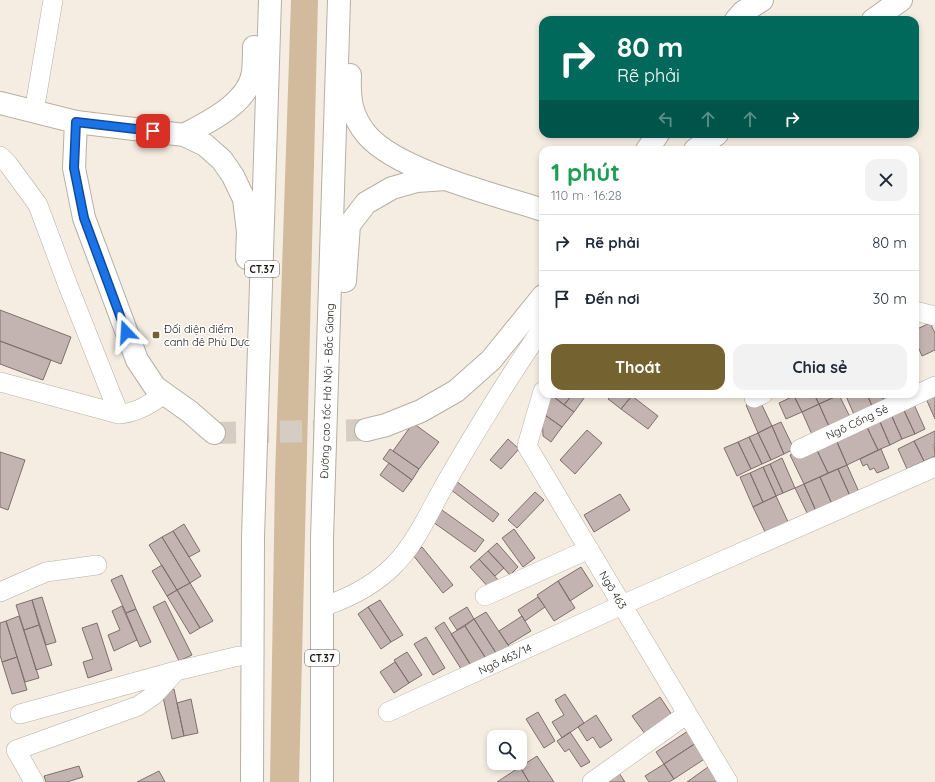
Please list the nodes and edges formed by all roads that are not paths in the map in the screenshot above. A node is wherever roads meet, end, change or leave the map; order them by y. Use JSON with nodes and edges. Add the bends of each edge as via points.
{"nodes":[{"id":1,"x":54,"y":0,"type":"edge"},
{"id":2,"x":255,"y":0,"type":"edge"},
{"id":3,"x":270,"y":0,"type":"edge"},
{"id":4,"x":339,"y":0,"type":"edge"},
{"id":5,"x":353,"y":0,"type":"edge"},
{"id":6,"x":762,"y":0,"type":"edge"},
{"id":7,"x":900,"y":0,"type":"edge"},
{"id":8,"x":740,"y":16,"type":"edge"},
{"id":9,"x":878,"y":16,"type":"edge"},
{"id":10,"x":0,"y":102,"type":"edge"},
{"id":11,"x":34,"y":112,"type":"junction"},
{"id":12,"x":76,"y":122,"type":"junction"},
{"id":13,"x":184,"y":135,"type":"junction"},
{"id":14,"x":712,"y":138,"type":"edge"},
{"id":15,"x":700,"y":146,"type":"edge"},
{"id":16,"x":0,"y":156,"type":"edge"},
{"id":17,"x":446,"y":179,"type":"junction"},
{"id":18,"x":539,"y":209,"type":"edge"},
{"id":19,"x":539,"y":301,"type":"edge"},
{"id":20,"x":927,"y":314,"type":"edge"},
{"id":21,"x":919,"y":321,"type":"edge"},
{"id":22,"x":539,"y":333,"type":"edge"},
{"id":23,"x":0,"y":382,"type":"edge"},
{"id":24,"x":935,"y":386,"type":"edge"},
{"id":25,"x":919,"y":393,"type":"edge"},
{"id":26,"x":164,"y":394,"type":"junction"},
{"id":27,"x":541,"y":398,"type":"edge"},
{"id":28,"x":909,"y":398,"type":"edge"},
{"id":29,"x":119,"y":414,"type":"junction"},
{"id":30,"x":366,"y":430,"type":"tunnel mouth"},
{"id":31,"x":214,"y":433,"type":"tunnel mouth"},
{"id":32,"x":800,"y":449,"type":"dead end"},
{"id":33,"x":935,"y":467,"type":"edge"},
{"id":34,"x":322,"y":534,"type":"junction"},
{"id":35,"x":253,"y":537,"type":"junction"},
{"id":36,"x":589,"y":549,"type":"junction"},
{"id":37,"x":97,"y":565,"type":"dead end"},
{"id":38,"x":0,"y":592,"type":"edge"},
{"id":39,"x":485,"y":596,"type":"dead end"},
{"id":40,"x":328,"y":605,"type":"dead end"},
{"id":41,"x":622,"y":605,"type":"junction"},
{"id":42,"x":239,"y":656,"type":"dead end"},
{"id":43,"x":176,"y":671,"type":"junction"},
{"id":44,"x":388,"y":712,"type":"dead end"},
{"id":45,"x":20,"y":714,"type":"dead end"},
{"id":46,"x":687,"y":714,"type":"junction"},
{"id":47,"x":34,"y":782,"type":"edge"},
{"id":48,"x":252,"y":782,"type":"edge"},
{"id":49,"x":322,"y":782,"type":"edge"},
{"id":50,"x":592,"y":782,"type":"edge"},
{"id":51,"x":728,"y":782,"type":"edge"}],
"edges":[{"from":1,"to":11,"type":"street"},
{"from":2,"to":13,"type":"main road","via":[[253,74],[245,92],[209,122]]},
{"from":3,"to":35,"type":"main road","number":"CT.37"},
{"from":4,"to":34,"type":"main road","name":"Đường cao tốc Hà Nội - Bắc Giang","number":"CT.37"},
{"from":5,"to":17,"type":"main road","via":[[349,86],[350,104],[354,114],[374,142],[403,160]]},
{"from":6,"to":8,"type":"main road"},
{"from":7,"to":9,"type":"main road"},
{"from":10,"to":11,"type":"main road"},
{"from":11,"to":12,"type":"main road"},
{"from":12,"to":13,"type":"main road"},
{"from":12,"to":26,"type":"main road","via":[[74,168],[84,218],[137,360],[155,387]]},
{"from":13,"to":35,"type":"main road","via":[[205,145],[222,160],[244,199],[248,232],[243,394]]},
{"from":14,"to":15,"type":"main road"},
{"from":16,"to":29,"type":"street","via":[[38,205]]},
{"from":17,"to":18,"type":"main road"},
{"from":17,"to":34,"type":"main road","via":[[417,181],[392,188],[366,203],[349,225],[338,480]]},
{"from":19,"to":30,"type":"main road","via":[[491,360],[456,391],[421,411]]},
{"from":20,"to":21,"type":"street"},
{"from":22,"to":40,"type":"street","via":[[477,429],[413,541],[396,564],[365,588]]},
{"from":23,"to":29,"type":"street"},
{"from":24,"to":25,"type":"street","name":"Ngõ Cống Sẻ"},
{"from":26,"to":29,"type":"street","via":[[145,407],[131,413]]},
{"from":26,"to":31,"type":"main road"},
{"from":27,"to":36,"type":"street","name":"Ngõ 463","via":[[527,446]]},
{"from":28,"to":32,"type":"street","name":"Ngõ Cống Sẻ"},
{"from":33,"to":41,"type":"street","name":"Ngõ 463/14"},
{"from":34,"to":49,"type":"main road","name":"Đường cao tốc Hà Nội - Bắc Giang","number":"CT.37"},
{"from":35,"to":48,"type":"main road","number":"CT.37"},
{"from":36,"to":39,"type":"street"},
{"from":36,"to":41,"type":"street","name":"Ngõ 463"},
{"from":37,"to":38,"type":"street","via":[[46,572]]},
{"from":41,"to":44,"type":"street","name":"Ngõ 463/14"},
{"from":41,"to":46,"type":"street","name":"Ngõ 463"},
{"from":42,"to":43,"type":"street"},
{"from":43,"to":45,"type":"street"},
{"from":43,"to":47,"type":"street","via":[[154,695],[138,706],[16,750]]},
{"from":46,"to":50,"type":"street"},
{"from":46,"to":51,"type":"street","name":"Ngõ 463"}]}
